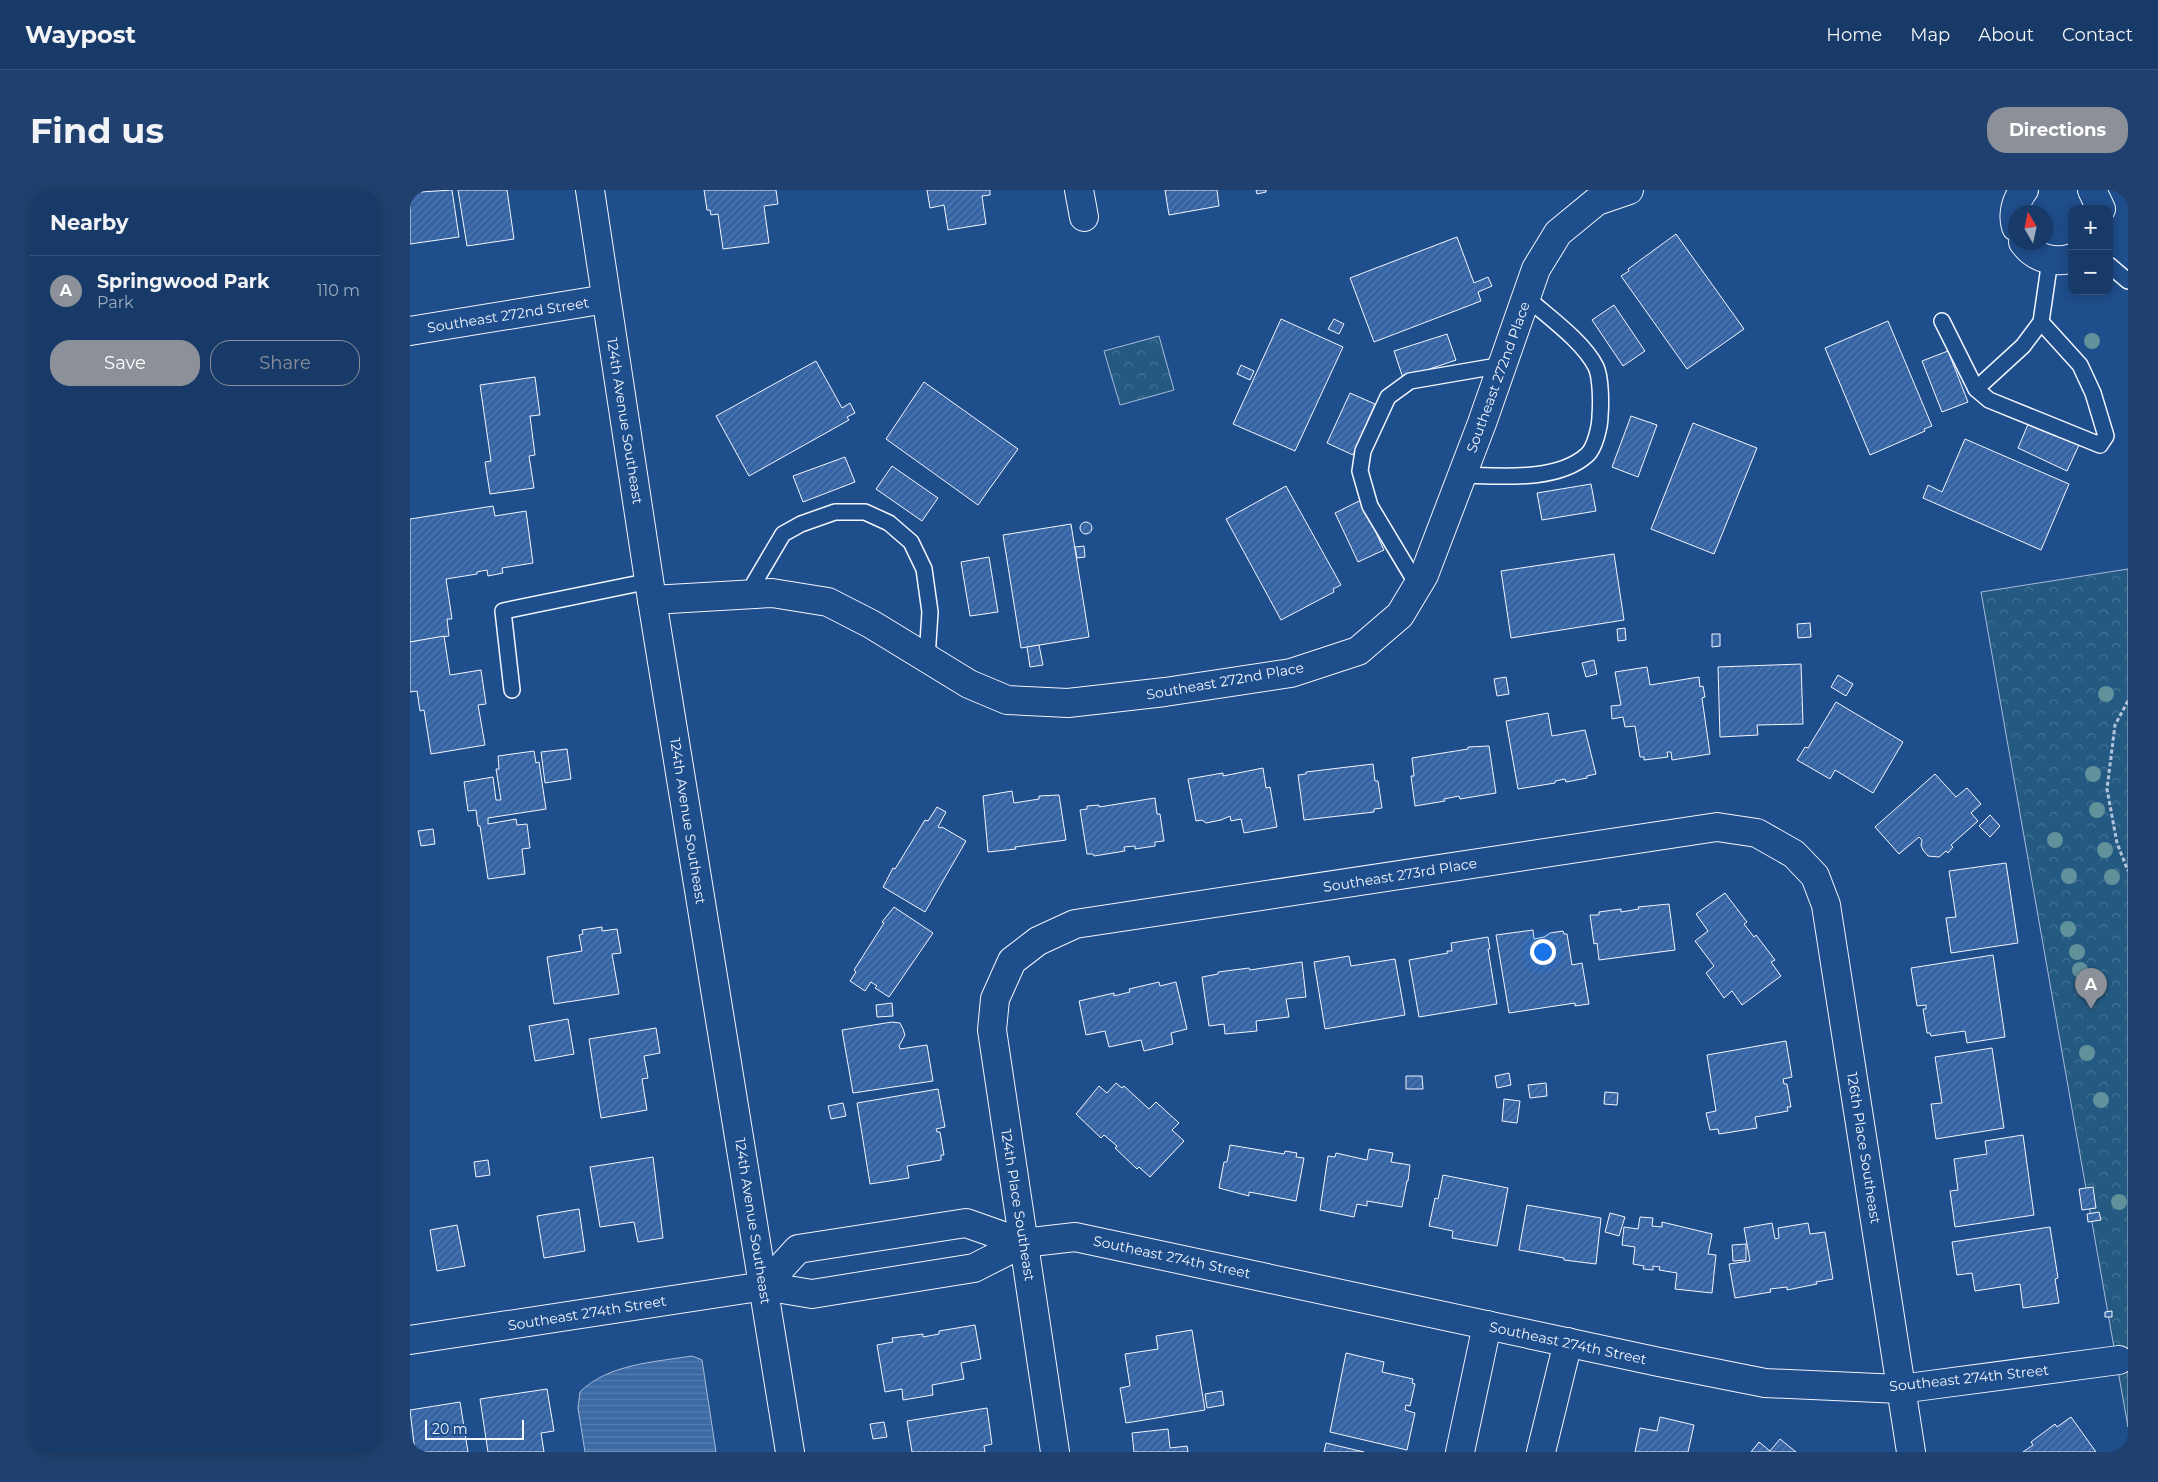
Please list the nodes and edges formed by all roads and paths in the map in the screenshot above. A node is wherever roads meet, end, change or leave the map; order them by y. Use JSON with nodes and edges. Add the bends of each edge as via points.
{"nodes":[{"id":1,"x":590,"y":190,"type":"edge"},
{"id":2,"x":1079,"y":190,"type":"edge"},
{"id":3,"x":1629,"y":190,"type":"edge"},
{"id":4,"x":2092,"y":190,"type":"edge"},
{"id":5,"x":2017,"y":192,"type":"edge"},
{"id":6,"x":2015,"y":205,"type":"edge"},
{"id":7,"x":2099,"y":205,"type":"edge"},
{"id":8,"x":1084,"y":217,"type":"dead end"},
{"id":9,"x":2031,"y":250,"type":"edge"},
{"id":10,"x":2061,"y":259,"type":"edge"},
{"id":11,"x":2113,"y":268,"type":"edge"},
{"id":12,"x":2128,"y":281,"type":"edge"},
{"id":13,"x":1526,"y":297,"type":"junction"},
{"id":14,"x":606,"y":299,"type":"junction"},
{"id":15,"x":1942,"y":321,"type":"dead end"},
{"id":16,"x":2040,"y":322,"type":"junction"},
{"id":17,"x":410,"y":331,"type":"edge"},
{"id":18,"x":1502,"y":365,"type":"junction"},
{"id":19,"x":1976,"y":389,"type":"junction"},
{"id":20,"x":1462,"y":475,"type":"junction"},
{"id":21,"x":1418,"y":586,"type":"junction"},
{"id":22,"x":651,"y":591,"type":"junction"},
{"id":23,"x":747,"y":595,"type":"junction"},
{"id":24,"x":927,"y":658,"type":"junction"},
{"id":25,"x":512,"y":690,"type":"dead end"},
{"id":26,"x":2128,"y":701,"type":"edge"},
{"id":27,"x":1794,"y":854,"type":"joint"},
{"id":28,"x":2128,"y":871,"type":"edge"},
{"id":29,"x":1012,"y":961,"type":"joint"},
{"id":30,"x":1023,"y":1243,"type":"junction"},
{"id":31,"x":764,"y":1286,"type":"junction"},
{"id":32,"x":1487,"y":1325,"type":"junction"},
{"id":33,"x":410,"y":1340,"type":"edge"},
{"id":34,"x":1568,"y":1342,"type":"junction"},
{"id":35,"x":2119,"y":1360,"type":"dead end"},
{"id":36,"x":1900,"y":1389,"type":"junction"},
{"id":37,"x":790,"y":1452,"type":"edge"},
{"id":38,"x":1055,"y":1452,"type":"edge"},
{"id":39,"x":1460,"y":1452,"type":"edge"},
{"id":40,"x":1541,"y":1452,"type":"edge"},
{"id":41,"x":1911,"y":1452,"type":"edge"}],
"edges":[{"from":1,"to":14,"type":"street","name":"124th Avenue Southeast"},
{"from":2,"to":8,"type":"street"},
{"from":3,"to":13,"type":"street","name":"Southeast 272nd Place","via":[[1597,201],[1558,233],[1536,269]]},
{"from":4,"to":7,"type":"street"},
{"from":5,"to":6,"type":"street"},
{"from":9,"to":10,"type":"street","via":[[2037,256]]},
{"from":10,"to":16,"type":"lane"},
{"from":11,"to":12,"type":"lane"},
{"from":13,"to":18,"type":"street","name":"Southeast 272nd Place"},
{"from":13,"to":20,"type":"lane","via":[[1579,345],[1596,368],[1601,402],[1600,428],[1588,454],[1560,470],[1530,476]]},
{"from":14,"to":17,"type":"street","name":"Southeast 272nd Street"},
{"from":14,"to":22,"type":"street","name":"124th Avenue Southeast"},
{"from":15,"to":19,"type":"lane"},
{"from":16,"to":19,"type":"lane","via":[[2024,346]]},
{"from":16,"to":19,"type":"lane","via":[[2080,364],[2106,436],[2100,445],[1989,400]]},
{"from":18,"to":20,"type":"street","name":"Southeast 272nd Place"},
{"from":18,"to":21,"type":"lane","via":[[1410,380],[1388,397],[1363,451],[1360,471],[1370,506]]},
{"from":20,"to":21,"type":"street","name":"Southeast 272nd Place"},
{"from":21,"to":24,"type":"street","name":"Southeast 272nd Place","via":[[1400,616],[1358,651],[1291,673],[1165,692],[1068,703],[1007,700],[969,684]]},
{"from":22,"to":23,"type":"street","name":"Southeast 272nd Place"},
{"from":22,"to":25,"type":"lane","via":[[503,611]]},
{"from":22,"to":31,"type":"street","name":"124th Avenue Southeast"},
{"from":23,"to":24,"type":"street","name":"Southeast 272nd Place","via":[[772,593],[828,602]]},
{"from":23,"to":24,"type":"lane","via":[[783,534],[834,512],[865,512],[889,523],[911,542],[924,569],[930,612]]},
{"from":26,"to":28,"type":"path","via":[[2115,725],[2107,789],[2117,842]]},
{"from":27,"to":29,"type":"street","name":"Southeast 273rd Place","via":[[1757,833],[1717,827],[1075,924],[1038,940]]},
{"from":27,"to":36,"type":"street","name":"126th Place Southeast","via":[[1815,876],[1826,905]]},
{"from":29,"to":30,"type":"street","name":"124th Place Southeast","via":[[995,999],[992,1030]]},
{"from":30,"to":31,"type":"street","name":"Southeast 274th Street","via":[[974,1268],[812,1294]]},
{"from":30,"to":31,"type":"street","name":"Southeast 274th Street","via":[[966,1223],[798,1249]]},
{"from":30,"to":32,"type":"street","name":"Southeast 274th Street","via":[[1074,1236]]},
{"from":30,"to":38,"type":"street","name":"124th Place Southeast"},
{"from":31,"to":33,"type":"street","name":"Southeast 274th Street"},
{"from":31,"to":37,"type":"street","name":"124th Avenue Southeast"},
{"from":32,"to":34,"type":"street","name":"Southeast 274th Street"},
{"from":32,"to":39,"type":"street"},
{"from":34,"to":36,"type":"street","name":"Southeast 274th Street","via":[[1765,1383]]},
{"from":34,"to":40,"type":"street"},
{"from":35,"to":36,"type":"street","name":"Southeast 274th Street"},
{"from":36,"to":41,"type":"street","name":"126th Place Southeast"}]}
